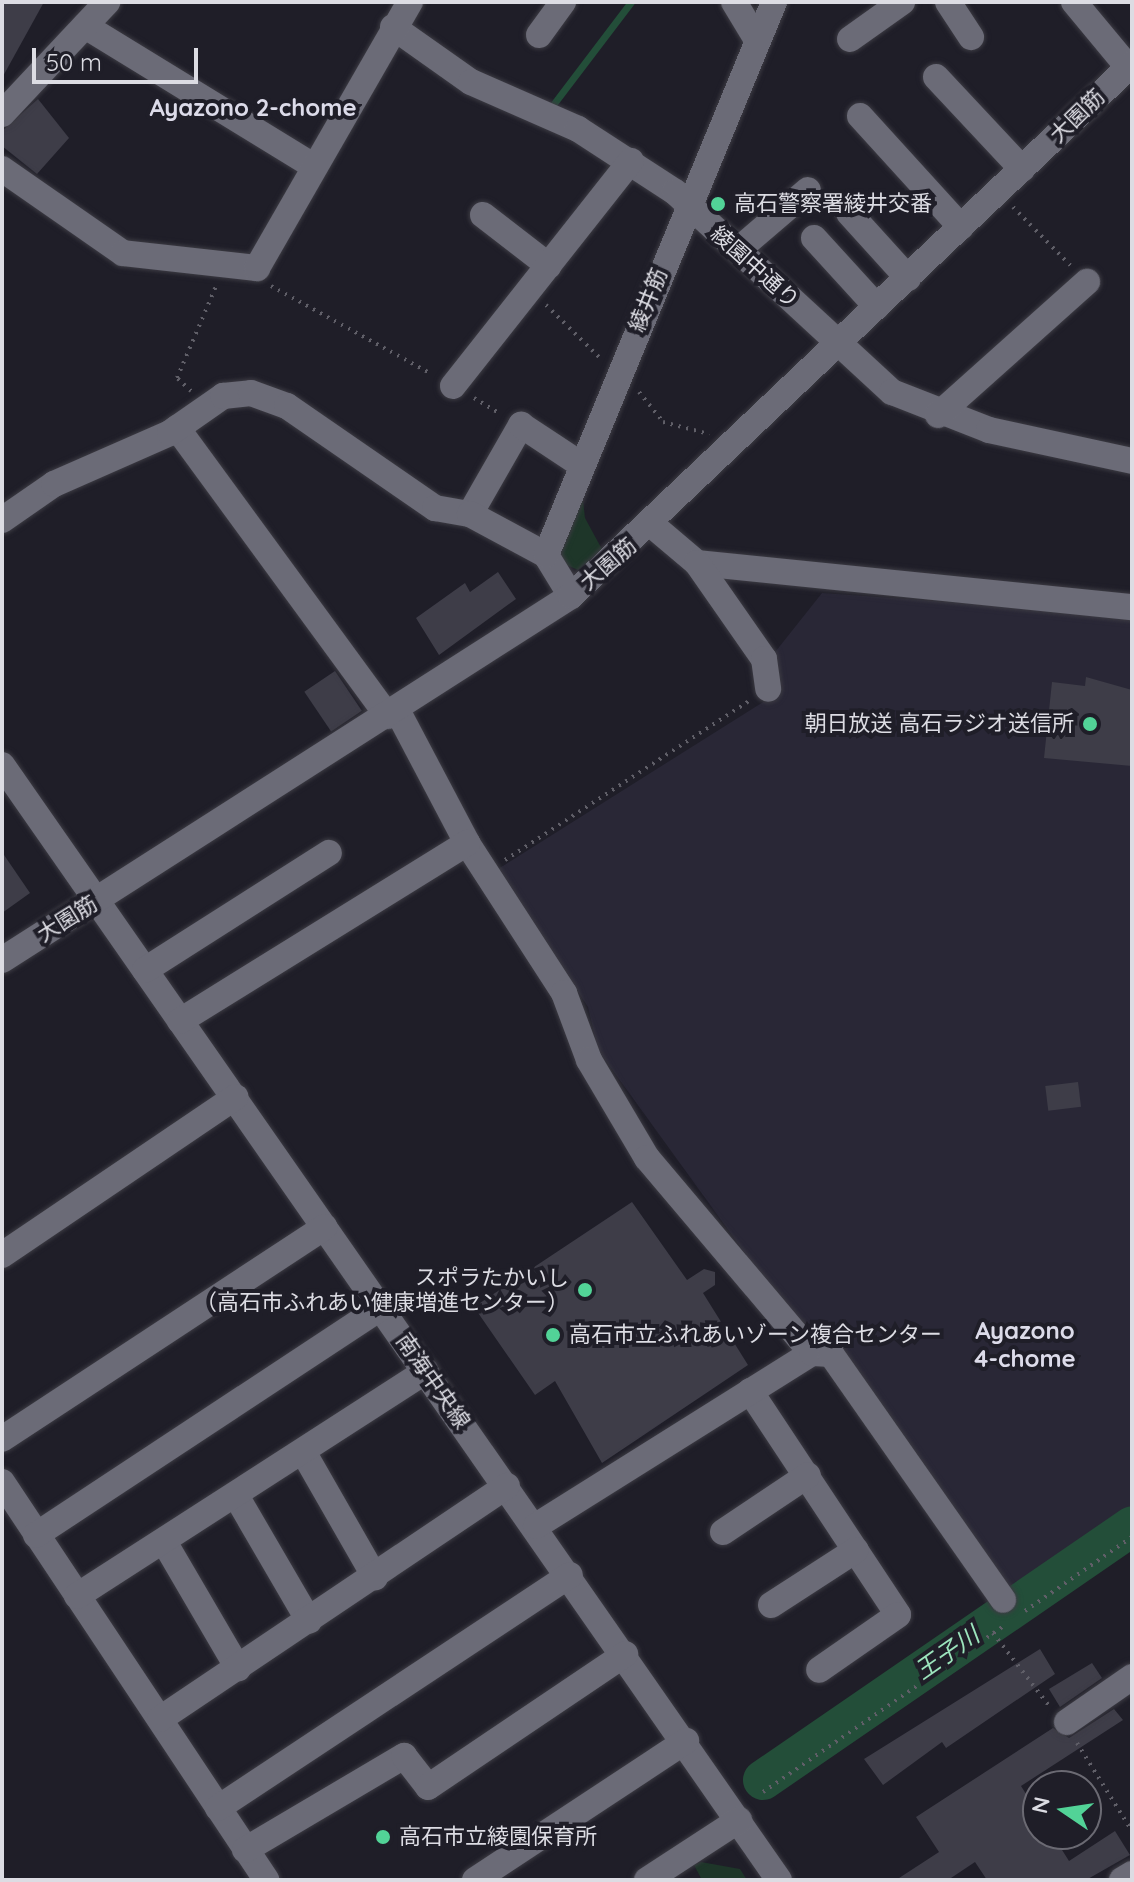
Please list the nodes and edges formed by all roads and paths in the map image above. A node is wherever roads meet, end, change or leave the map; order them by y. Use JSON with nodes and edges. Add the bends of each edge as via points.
{"nodes":[{"id":1,"x":107,"y":2,"type":"edge"},
{"id":2,"x":563,"y":2,"type":"edge"},
{"id":3,"x":734,"y":2,"type":"edge"},
{"id":4,"x":774,"y":2,"type":"edge"},
{"id":5,"x":902,"y":2,"type":"edge"},
{"id":6,"x":948,"y":2,"type":"edge"},
{"id":7,"x":1074,"y":2,"type":"edge"},
{"id":8,"x":400,"y":10,"type":"edge"},
{"id":9,"x":85,"y":26,"type":"junction"},
{"id":10,"x":539,"y":35,"type":"dead end"},
{"id":11,"x":971,"y":37,"type":"dead end"},
{"id":12,"x":850,"y":39,"type":"dead end"},
{"id":13,"x":757,"y":40,"type":"junction"},
{"id":14,"x":1130,"y":65,"type":"edge"},
{"id":15,"x":936,"y":77,"type":"dead end"},
{"id":16,"x":2,"y":114,"type":"edge"},
{"id":17,"x":860,"y":116,"type":"dead end"},
{"id":18,"x":631,"y":161,"type":"junction"},
{"id":19,"x":312,"y":165,"type":"junction"},
{"id":20,"x":2,"y":169,"type":"edge"},
{"id":21,"x":1022,"y":169,"type":"junction"},
{"id":22,"x":808,"y":190,"type":"dead end"},
{"id":23,"x":687,"y":204,"type":"junction"},
{"id":24,"x":1011,"y":205,"type":"dead end"},
{"id":25,"x":849,"y":213,"type":"dead end"},
{"id":26,"x":483,"y":215,"type":"dead end"},
{"id":27,"x":961,"y":227,"type":"junction"},
{"id":28,"x":814,"y":238,"type":"dead end"},
{"id":29,"x":738,"y":250,"type":"junction"},
{"id":30,"x":228,"y":262,"type":"junction"},
{"id":31,"x":549,"y":266,"type":"junction"},
{"id":32,"x":257,"y":268,"type":"junction"},
{"id":33,"x":908,"y":278,"type":"junction"},
{"id":34,"x":1087,"y":282,"type":"joint"},
{"id":35,"x":519,"y":289,"type":"junction"},
{"id":36,"x":877,"y":307,"type":"junction"},
{"id":37,"x":837,"y":345,"type":"junction"},
{"id":38,"x":618,"y":371,"type":"junction"},
{"id":39,"x":453,"y":386,"type":"junction"},
{"id":40,"x":207,"y":407,"type":"junction"},
{"id":41,"x":938,"y":415,"type":"junction"},
{"id":42,"x":521,"y":425,"type":"junction"},
{"id":43,"x":177,"y":428,"type":"junction"},
{"id":44,"x":729,"y":450,"type":"junction"},
{"id":45,"x":1132,"y":461,"type":"edge"},
{"id":46,"x":580,"y":464,"type":"junction"},
{"id":47,"x":470,"y":514,"type":"junction"},
{"id":48,"x":2,"y":520,"type":"edge"},
{"id":49,"x":652,"y":525,"type":"junction"},
{"id":50,"x":546,"y":555,"type":"junction"},
{"id":51,"x":697,"y":563,"type":"junction"},
{"id":52,"x":571,"y":596,"type":"junction"},
{"id":53,"x":1132,"y":607,"type":"edge"},
{"id":54,"x":768,"y":689,"type":"joint"},
{"id":55,"x":393,"y":713,"type":"junction"},
{"id":56,"x":2,"y":765,"type":"edge"},
{"id":57,"x":467,"y":843,"type":"junction"},
{"id":58,"x":329,"y":853,"type":"dead end"},
{"id":59,"x":486,"y":872,"type":"junction"},
{"id":60,"x":97,"y":900,"type":"junction"},
{"id":61,"x":2,"y":960,"type":"edge"},
{"id":62,"x":145,"y":970,"type":"junction"},
{"id":63,"x":180,"y":1021,"type":"junction"},
{"id":64,"x":235,"y":1097,"type":"junction"},
{"id":65,"x":325,"y":1227,"type":"junction"},
{"id":66,"x":2,"y":1255,"type":"edge"},
{"id":67,"x":382,"y":1307,"type":"junction"},
{"id":68,"x":812,"y":1353,"type":"junction"},
{"id":69,"x":426,"y":1371,"type":"junction"},
{"id":70,"x":750,"y":1391,"type":"junction"},
{"id":71,"x":2,"y":1439,"type":"edge"},
{"id":72,"x":305,"y":1455,"type":"junction"},
{"id":73,"x":808,"y":1475,"type":"junction"},
{"id":74,"x":2,"y":1482,"type":"edge"},
{"id":75,"x":507,"y":1486,"type":"junction"},
{"id":76,"x":238,"y":1499,"type":"junction"},
{"id":77,"x":536,"y":1526,"type":"junction"},
{"id":78,"x":723,"y":1532,"type":"dead end"},
{"id":79,"x":36,"y":1535,"type":"junction"},
{"id":80,"x":1132,"y":1537,"type":"edge"},
{"id":81,"x":166,"y":1545,"type":"junction"},
{"id":82,"x":856,"y":1550,"type":"junction"},
{"id":83,"x":570,"y":1575,"type":"junction"},
{"id":84,"x":375,"y":1577,"type":"junction"},
{"id":85,"x":77,"y":1596,"type":"junction"},
{"id":86,"x":1003,"y":1600,"type":"dead end"},
{"id":87,"x":771,"y":1605,"type":"dead end"},
{"id":88,"x":309,"y":1621,"type":"junction"},
{"id":89,"x":625,"y":1654,"type":"junction"},
{"id":90,"x":238,"y":1668,"type":"junction"},
{"id":91,"x":819,"y":1670,"type":"dead end"},
{"id":92,"x":1129,"y":1685,"type":"edge"},
{"id":93,"x":160,"y":1719,"type":"junction"},
{"id":94,"x":1067,"y":1722,"type":"dead end"},
{"id":95,"x":686,"y":1741,"type":"junction"},
{"id":96,"x":763,"y":1792,"type":"dead end"},
{"id":97,"x":218,"y":1808,"type":"junction"},
{"id":98,"x":739,"y":1820,"type":"junction"},
{"id":99,"x":245,"y":1850,"type":"junction"},
{"id":100,"x":1132,"y":1874,"type":"edge"},
{"id":101,"x":266,"y":1880,"type":"edge"},
{"id":102,"x":475,"y":1880,"type":"edge"},
{"id":103,"x":647,"y":1880,"type":"edge"},
{"id":104,"x":779,"y":1880,"type":"edge"},
{"id":105,"x":1122,"y":1880,"type":"edge"}],
"edges":[{"from":1,"to":9,"type":"street"},
{"from":2,"to":10,"type":"street"},
{"from":3,"to":13,"type":"street"},
{"from":4,"to":13,"type":"street","name":"綾井筋"},
{"from":5,"to":12,"type":"street"},
{"from":6,"to":11,"type":"street"},
{"from":7,"to":14,"type":"street"},
{"from":8,"to":18,"type":"street","name":"綾園中通り","via":[[471,82]]},
{"from":8,"to":19,"type":"street"},
{"from":9,"to":16,"type":"street"},
{"from":9,"to":19,"type":"street"},
{"from":13,"to":23,"type":"street","name":"綾井筋"},
{"from":14,"to":21,"type":"street","name":"大園筋"},
{"from":15,"to":21,"type":"street"},
{"from":17,"to":27,"type":"street"},
{"from":18,"to":23,"type":"street","name":"綾園中通り"},
{"from":18,"to":31,"type":"street"},
{"from":19,"to":32,"type":"street"},
{"from":20,"to":30,"type":"street","via":[[123,253]]},
{"from":21,"to":27,"type":"street","name":"大園筋"},
{"from":22,"to":29,"type":"street"},
{"from":23,"to":29,"type":"street","name":"綾園中通り"},
{"from":23,"to":38,"type":"street","name":"綾井筋"},
{"from":24,"to":34,"type":"path"},
{"from":25,"to":33,"type":"street"},
{"from":26,"to":31,"type":"street"},
{"from":27,"to":33,"type":"street","name":"大園筋"},
{"from":28,"to":36,"type":"street"},
{"from":29,"to":37,"type":"street","name":"綾園中通り"},
{"from":30,"to":32,"type":"street"},
{"from":30,"to":40,"type":"path","via":[[177,378]]},
{"from":31,"to":35,"type":"street"},
{"from":32,"to":39,"type":"path","via":[[253,275],[301,305]]},
{"from":33,"to":36,"type":"street","name":"大園筋"},
{"from":34,"to":41,"type":"street"},
{"from":35,"to":38,"type":"path"},
{"from":35,"to":39,"type":"street"},
{"from":36,"to":37,"type":"street","name":"大園筋"},
{"from":37,"to":41,"type":"street","name":"綾園中通り","via":[[892,392]]},
{"from":37,"to":44,"type":"street","name":"大園筋"},
{"from":38,"to":44,"type":"path","via":[[663,422],[716,437]]},
{"from":38,"to":46,"type":"street","name":"綾井筋"},
{"from":39,"to":42,"type":"path"},
{"from":40,"to":43,"type":"street"},
{"from":40,"to":47,"type":"street","via":[[251,393],[287,406],[435,508]]},
{"from":41,"to":45,"type":"street","name":"綾園中通り"},
{"from":42,"to":46,"type":"street"},
{"from":42,"to":47,"type":"street"},
{"from":43,"to":48,"type":"street","via":[[54,484]]},
{"from":43,"to":55,"type":"street"},
{"from":44,"to":49,"type":"street","name":"大園筋"},
{"from":46,"to":50,"type":"street","name":"綾井筋"},
{"from":47,"to":50,"type":"street"},
{"from":49,"to":51,"type":"street"},
{"from":49,"to":52,"type":"street","name":"大園筋"},
{"from":50,"to":52,"type":"street"},
{"from":51,"to":53,"type":"street"},
{"from":51,"to":54,"type":"street","via":[[764,659]]},
{"from":52,"to":55,"type":"street","name":"大園筋"},
{"from":54,"to":59,"type":"path"},
{"from":55,"to":57,"type":"street"},
{"from":55,"to":60,"type":"street","name":"大園筋"},
{"from":56,"to":60,"type":"street","name":"南海中央線"},
{"from":57,"to":59,"type":"street"},
{"from":57,"to":63,"type":"street"},
{"from":58,"to":62,"type":"street"},
{"from":59,"to":68,"type":"street","via":[[564,993],[589,1060],[647,1158]]},
{"from":60,"to":61,"type":"street","name":"大園筋"},
{"from":60,"to":62,"type":"street","name":"南海中央線"},
{"from":62,"to":63,"type":"street","name":"南海中央線"},
{"from":63,"to":64,"type":"street","name":"南海中央線"},
{"from":64,"to":65,"type":"street","name":"南海中央線"},
{"from":64,"to":66,"type":"street"},
{"from":65,"to":67,"type":"street","name":"南海中央線"},
{"from":65,"to":71,"type":"street"},
{"from":67,"to":69,"type":"street","name":"南海中央線"},
{"from":67,"to":79,"type":"street"},
{"from":68,"to":70,"type":"street"},
{"from":68,"to":86,"type":"street","via":[[831,1354]]},
{"from":69,"to":72,"type":"street"},
{"from":69,"to":75,"type":"street","name":"南海中央線"},
{"from":70,"to":73,"type":"street"},
{"from":70,"to":77,"type":"street"},
{"from":72,"to":76,"type":"street"},
{"from":72,"to":84,"type":"street"},
{"from":73,"to":78,"type":"street"},
{"from":73,"to":82,"type":"street"},
{"from":74,"to":79,"type":"street"},
{"from":75,"to":77,"type":"street","name":"南海中央線"},
{"from":75,"to":84,"type":"street"},
{"from":76,"to":81,"type":"street"},
{"from":76,"to":88,"type":"street"},
{"from":77,"to":83,"type":"street","name":"南海中央線"},
{"from":79,"to":85,"type":"street"},
{"from":80,"to":96,"type":"path"},
{"from":81,"to":85,"type":"street"},
{"from":81,"to":90,"type":"street"},
{"from":82,"to":87,"type":"street"},
{"from":82,"to":91,"type":"street","via":[[898,1615]]},
{"from":83,"to":89,"type":"street","name":"南海中央線"},
{"from":83,"to":97,"type":"street"},
{"from":84,"to":88,"type":"street"},
{"from":85,"to":93,"type":"street"},
{"from":88,"to":90,"type":"street"},
{"from":89,"to":95,"type":"street","name":"南海中央線"},
{"from":89,"to":99,"type":"street","via":[[428,1787],[404,1756]]},
{"from":90,"to":93,"type":"street"},
{"from":92,"to":94,"type":"street"},
{"from":93,"to":97,"type":"street"},
{"from":95,"to":98,"type":"street","name":"南海中央線"},
{"from":95,"to":102,"type":"street"},
{"from":97,"to":99,"type":"street"},
{"from":98,"to":103,"type":"street"},
{"from":98,"to":104,"type":"street","name":"南海中央線"},
{"from":99,"to":101,"type":"street"},
{"from":100,"to":105,"type":"street"}]}
